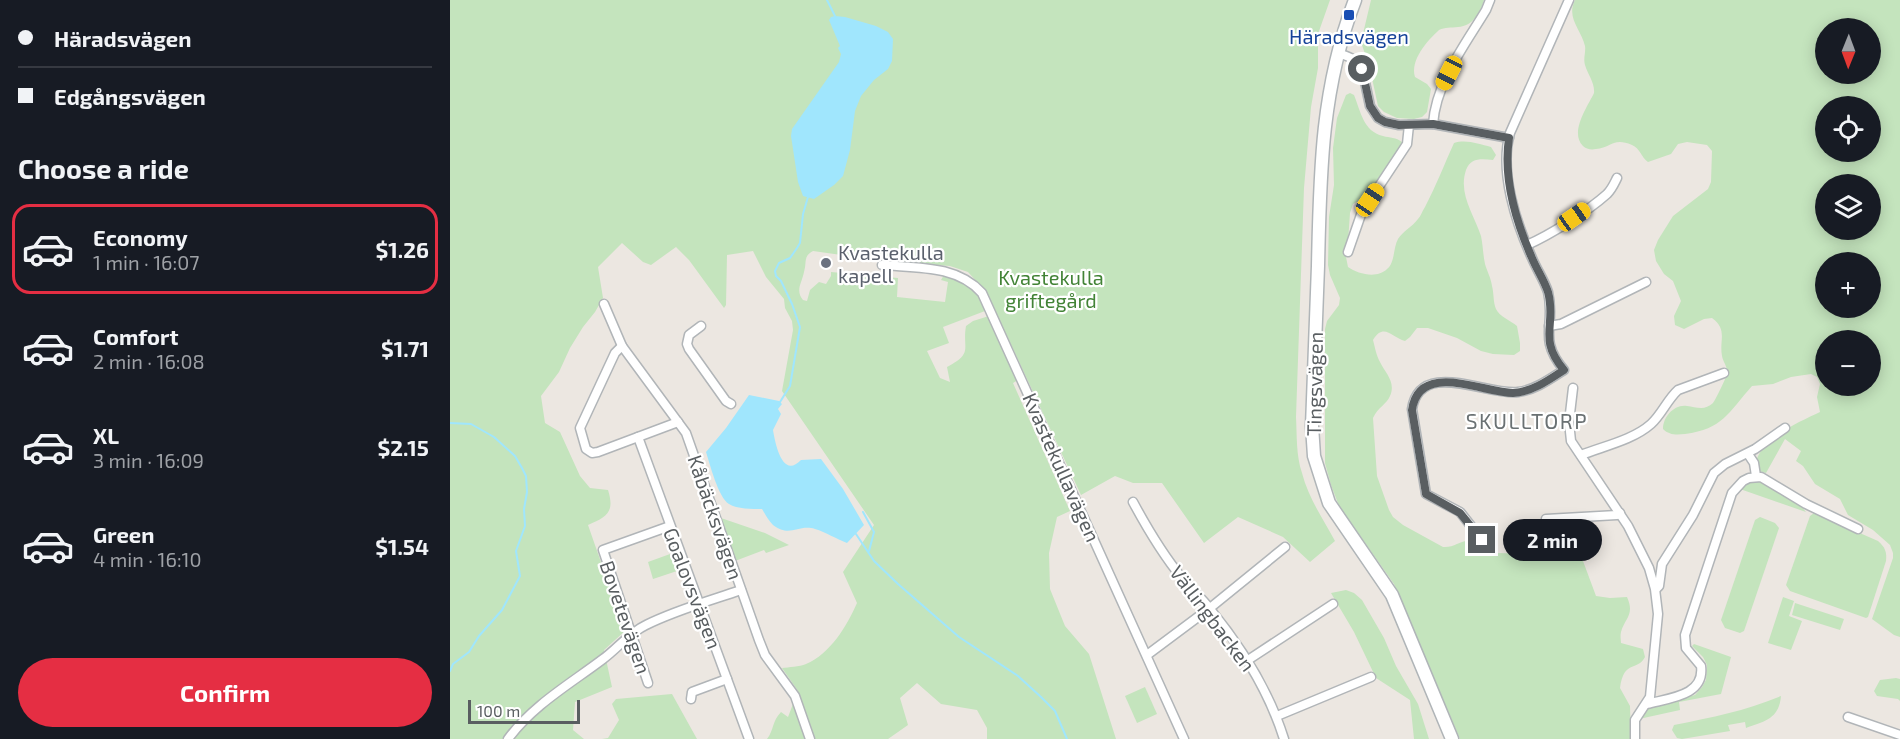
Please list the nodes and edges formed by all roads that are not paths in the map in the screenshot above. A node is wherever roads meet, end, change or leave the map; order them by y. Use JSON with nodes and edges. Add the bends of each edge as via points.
{"nodes":[{"id":1,"x":1355,"y":0,"type":"edge"},
{"id":2,"x":1490,"y":0,"type":"edge"},
{"id":3,"x":1569,"y":0,"type":"edge"},
{"id":4,"x":1337,"y":53,"type":"junction"},
{"id":5,"x":1433,"y":124,"type":"junction"},
{"id":6,"x":1409,"y":125,"type":"junction"},
{"id":7,"x":1509,"y":138,"type":"junction"},
{"id":8,"x":1617,"y":178,"type":"dead end"},
{"id":9,"x":1527,"y":245,"type":"junction"},
{"id":10,"x":1348,"y":252,"type":"dead end"},
{"id":11,"x":882,"y":265,"type":"dead end"},
{"id":12,"x":1646,"y":282,"type":"dead end"},
{"id":13,"x":604,"y":303,"type":"dead end"},
{"id":14,"x":700,"y":326,"type":"dead end"},
{"id":15,"x":1549,"y":326,"type":"junction"},
{"id":16,"x":622,"y":346,"type":"junction"},
{"id":17,"x":1724,"y":373,"type":"dead end"},
{"id":18,"x":1573,"y":388,"type":"dead end"},
{"id":19,"x":731,"y":404,"type":"dead end"},
{"id":20,"x":678,"y":422,"type":"junction"},
{"id":21,"x":1785,"y":428,"type":"dead end"},
{"id":22,"x":638,"y":437,"type":"junction"},
{"id":23,"x":1748,"y":454,"type":"junction"},
{"id":24,"x":1581,"y":455,"type":"junction"},
{"id":25,"x":1756,"y":476,"type":"junction"},
{"id":26,"x":1133,"y":502,"type":"dead end"},
{"id":27,"x":1620,"y":513,"type":"junction"},
{"id":28,"x":1546,"y":519,"type":"dead end"},
{"id":29,"x":670,"y":526,"type":"junction"},
{"id":30,"x":1857,"y":530,"type":"dead end"},
{"id":31,"x":1482,"y":540,"type":"dead end"},
{"id":32,"x":1285,"y":548,"type":"dead end"},
{"id":33,"x":1655,"y":589,"type":"junction"},
{"id":34,"x":741,"y":590,"type":"junction"},
{"id":35,"x":699,"y":604,"type":"junction"},
{"id":36,"x":1333,"y":604,"type":"dead end"},
{"id":37,"x":1210,"y":608,"type":"junction"},
{"id":38,"x":632,"y":632,"type":"junction"},
{"id":39,"x":1147,"y":655,"type":"junction"},
{"id":40,"x":1248,"y":660,"type":"junction"},
{"id":41,"x":1371,"y":677,"type":"dead end"},
{"id":42,"x":727,"y":680,"type":"junction"},
{"id":43,"x":648,"y":682,"type":"dead end"},
{"id":44,"x":691,"y":699,"type":"dead end"},
{"id":45,"x":1647,"y":704,"type":"junction"},
{"id":46,"x":1277,"y":716,"type":"junction"},
{"id":47,"x":1848,"y":717,"type":"dead end"},
{"id":48,"x":1900,"y":735,"type":"edge"},
{"id":49,"x":508,"y":739,"type":"edge"},
{"id":50,"x":749,"y":739,"type":"edge"},
{"id":51,"x":810,"y":739,"type":"edge"},
{"id":52,"x":1184,"y":739,"type":"edge"},
{"id":53,"x":1284,"y":739,"type":"edge"},
{"id":54,"x":1452,"y":739,"type":"edge"},
{"id":55,"x":1635,"y":739,"type":"edge"}],
"edges":[{"from":1,"to":4,"type":"street","name":"Tingsvägen"},
{"from":2,"to":5,"type":"street","via":[[1442,86]]},
{"from":3,"to":7,"type":"street"},
{"from":4,"to":6,"type":"street","via":[[1351,57],[1362,69],[1367,98],[1378,118]]},
{"from":4,"to":54,"type":"street","name":"Tingsvägen","via":[[1321,153],[1314,456],[1333,508],[1397,604]]},
{"from":5,"to":6,"type":"street"},
{"from":5,"to":7,"type":"street"},
{"from":6,"to":10,"type":"street","via":[[1407,144],[1364,207]]},
{"from":7,"to":9,"type":"street","via":[[1508,176]]},
{"from":8,"to":9,"type":"street","via":[[1607,194]]},
{"from":9,"to":15,"type":"street","via":[[1549,295]]},
{"from":11,"to":39,"type":"street","name":"Kvastekullavägen","via":[[955,274],[982,293]]},
{"from":12,"to":15,"type":"street","via":[[1561,324]]},
{"from":13,"to":16,"type":"street","name":"Kåbäcksvägen"},
{"from":14,"to":19,"type":"street","via":[[689,335],[687,344]]},
{"from":15,"to":31,"type":"street","via":[[1550,350],[1564,370],[1534,387],[1505,392],[1463,383],[1438,383],[1426,387],[1414,400],[1412,417],[1426,494],[1460,513]]},
{"from":16,"to":20,"type":"street","name":"Kåbäcksvägen"},
{"from":16,"to":22,"type":"street","via":[[615,352],[580,428],[586,448],[592,453]]},
{"from":17,"to":24,"type":"street","via":[[1678,390],[1645,429]]},
{"from":18,"to":24,"type":"street","via":[[1569,434]]},
{"from":20,"to":22,"type":"street"},
{"from":20,"to":34,"type":"street","name":"Kåbäcksvägen","via":[[691,446]]},
{"from":21,"to":23,"type":"street"},
{"from":22,"to":29,"type":"street","name":"Goalovsvägen"},
{"from":23,"to":25,"type":"street"},
{"from":23,"to":33,"type":"street","via":[[1714,473],[1662,564],[1659,586]]},
{"from":24,"to":27,"type":"street"},
{"from":25,"to":30,"type":"street"},
{"from":25,"to":45,"type":"street","via":[[1743,481],[1732,493],[1686,632],[1685,646],[1701,666],[1700,681],[1685,693]]},
{"from":26,"to":37,"type":"street","name":"Vällingbacken","via":[[1174,567]]},
{"from":27,"to":28,"type":"street"},
{"from":27,"to":33,"type":"street","via":[[1649,568]]},
{"from":29,"to":35,"type":"street","name":"Goalovsvägen"},
{"from":29,"to":38,"type":"street","name":"Bovetevägen","via":[[603,550]]},
{"from":32,"to":37,"type":"street"},
{"from":33,"to":45,"type":"street","via":[[1658,614]]},
{"from":34,"to":35,"type":"street"},
{"from":34,"to":51,"type":"street","name":"Kåbäcksvägen","via":[[765,655],[795,696]]},
{"from":35,"to":38,"type":"street"},
{"from":35,"to":42,"type":"street","name":"Goalovsvägen"},
{"from":36,"to":40,"type":"street"},
{"from":37,"to":39,"type":"street"},
{"from":37,"to":40,"type":"street","name":"Vällingbacken"},
{"from":38,"to":43,"type":"street","name":"Bovetevägen"},
{"from":38,"to":49,"type":"street","via":[[605,658],[539,707]]},
{"from":39,"to":52,"type":"street","name":"Kvastekullavägen"},
{"from":40,"to":46,"type":"street","name":"Vällingbacken"},
{"from":41,"to":46,"type":"street"},
{"from":42,"to":44,"type":"street","via":[[692,692]]},
{"from":42,"to":50,"type":"street","name":"Goalovsvägen"},
{"from":45,"to":55,"type":"street","via":[[1635,720]]},
{"from":46,"to":53,"type":"street","name":"Vällingbacken"},
{"from":47,"to":48,"type":"street"}]}
